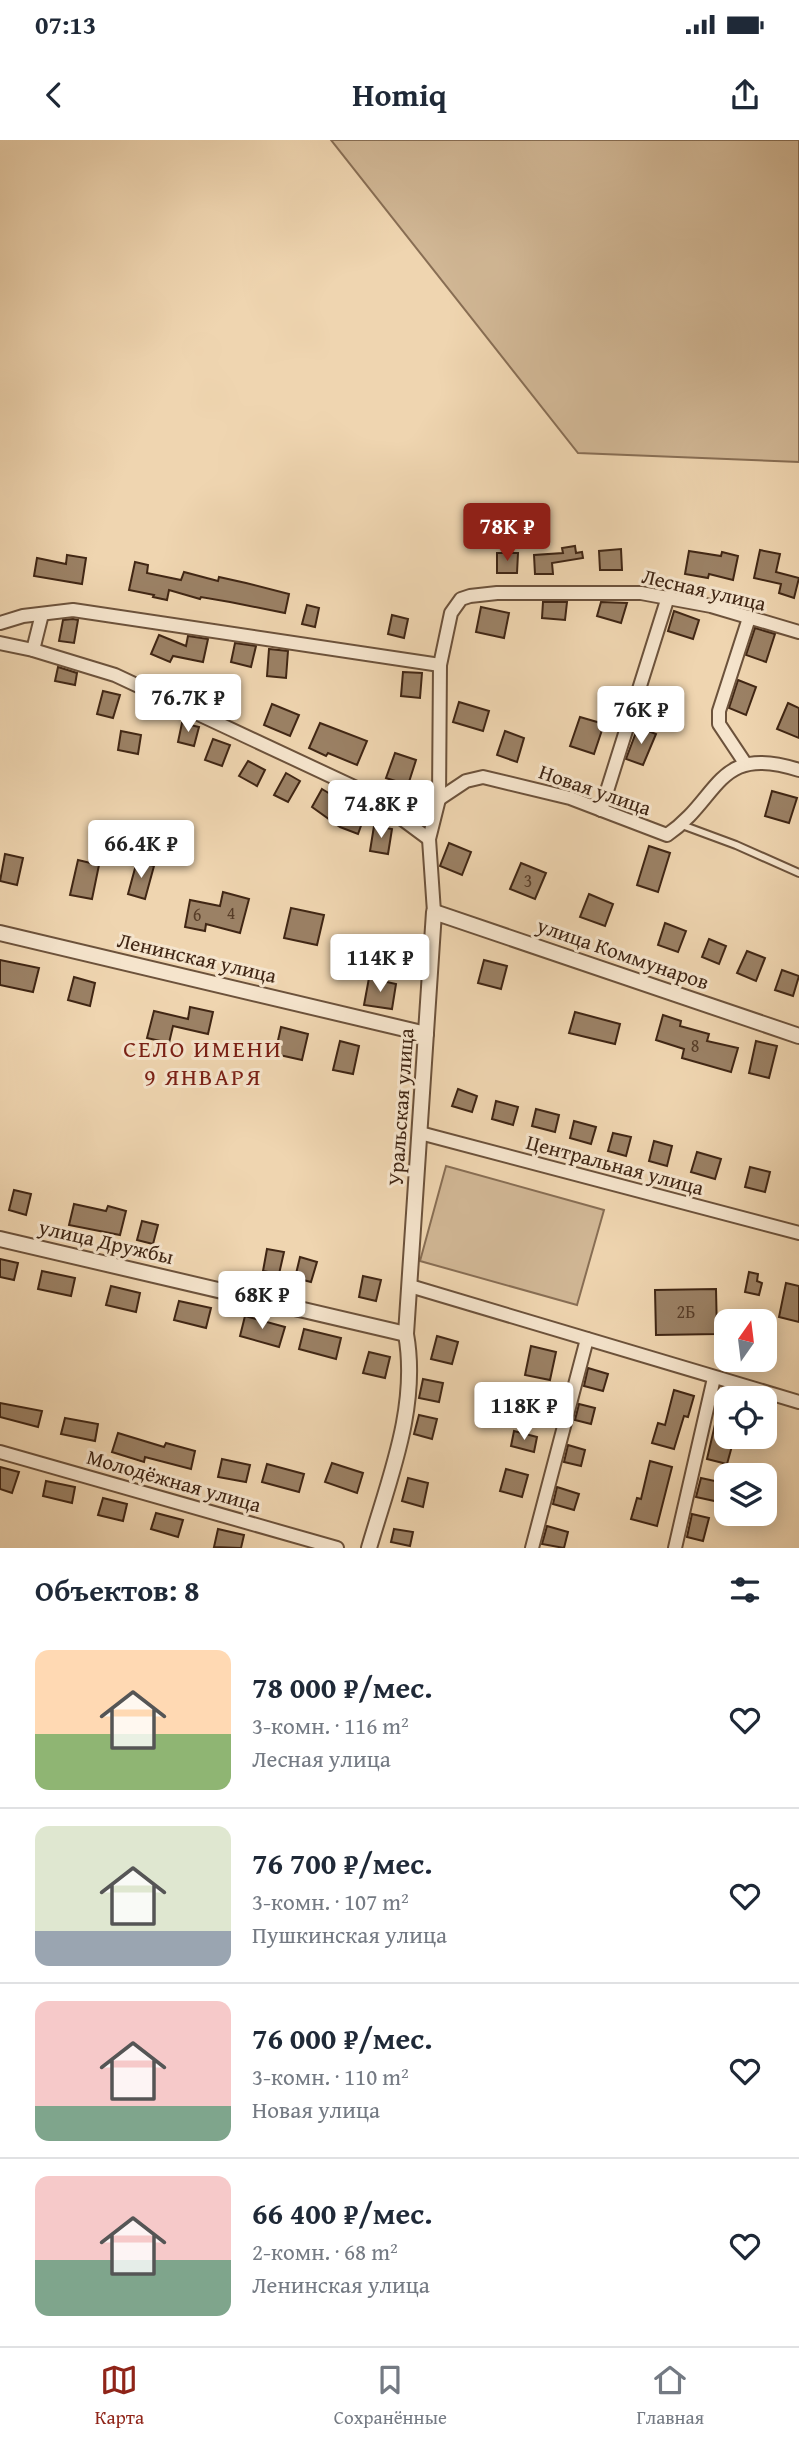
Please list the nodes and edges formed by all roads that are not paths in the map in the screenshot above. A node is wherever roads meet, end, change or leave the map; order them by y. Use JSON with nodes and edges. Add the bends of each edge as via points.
{"nodes":[{"id":1,"x":668,"y":597,"type":"junction"},
{"id":2,"x":42,"y":614,"type":"junction"},
{"id":3,"x":749,"y":618,"type":"junction"},
{"id":4,"x":0,"y":623,"type":"edge"},
{"id":5,"x":799,"y":632,"type":"edge"},
{"id":6,"x":0,"y":643,"type":"edge"},
{"id":7,"x":33,"y":650,"type":"junction"},
{"id":8,"x":440,"y":665,"type":"junction"},
{"id":9,"x":745,"y":763,"type":"junction"},
{"id":10,"x":799,"y":770,"type":"edge"},
{"id":11,"x":439,"y":799,"type":"junction"},
{"id":12,"x":601,"y":810,"type":"junction"},
{"id":13,"x":682,"y":824,"type":"junction"},
{"id":14,"x":429,"y":839,"type":"junction"},
{"id":15,"x":799,"y":873,"type":"edge"},
{"id":16,"x":433,"y":912,"type":"junction"},
{"id":17,"x":0,"y":933,"type":"edge"},
{"id":18,"x":426,"y":1034,"type":"junction"},
{"id":19,"x":799,"y":1036,"type":"edge"},
{"id":20,"x":420,"y":1133,"type":"junction"},
{"id":21,"x":799,"y":1233,"type":"edge"},
{"id":22,"x":0,"y":1239,"type":"edge"},
{"id":23,"x":411,"y":1286,"type":"junction"},
{"id":24,"x":406,"y":1334,"type":"junction"},
{"id":25,"x":587,"y":1339,"type":"junction"},
{"id":26,"x":714,"y":1378,"type":"junction"},
{"id":27,"x":799,"y":1402,"type":"edge"},
{"id":28,"x":0,"y":1452,"type":"edge"},
{"id":29,"x":337,"y":1548,"type":"edge"},
{"id":30,"x":369,"y":1548,"type":"edge"},
{"id":31,"x":532,"y":1548,"type":"edge"},
{"id":32,"x":675,"y":1548,"type":"edge"}],
"edges":[{"from":1,"to":3,"type":"street","name":"Лесная улица"},
{"from":1,"to":8,"type":"street","name":"Лесная улица","via":[[621,592],[470,596],[461,599],[451,613]]},
{"from":1,"to":12,"type":"street"},
{"from":2,"to":4,"type":"street"},
{"from":2,"to":7,"type":"street"},
{"from":2,"to":8,"type":"street","via":[[73,610]]},
{"from":3,"to":5,"type":"street","name":"Лесная улица"},
{"from":3,"to":9,"type":"street","via":[[719,711],[723,732]]},
{"from":6,"to":7,"type":"street"},
{"from":7,"to":14,"type":"street","via":[[115,675],[367,793]]},
{"from":8,"to":11,"type":"street","name":"Уральская улица"},
{"from":9,"to":10,"type":"street"},
{"from":9,"to":13,"type":"street","via":[[727,774]]},
{"from":11,"to":12,"type":"street","name":"Новая улица","via":[[466,781],[483,778]]},
{"from":11,"to":14,"type":"street","name":"Уральская улица"},
{"from":12,"to":13,"type":"street","name":"Новая улица","via":[[667,835]]},
{"from":13,"to":15,"type":"lane"},
{"from":14,"to":16,"type":"street","name":"Уральская улица"},
{"from":16,"to":18,"type":"street","name":"Уральская улица"},
{"from":16,"to":19,"type":"street","name":"улица Коммунаров"},
{"from":17,"to":18,"type":"street","name":"Ленинская улица"},
{"from":18,"to":20,"type":"street","name":"Уральская улица"},
{"from":20,"to":21,"type":"street","name":"Центральная улица"},
{"from":20,"to":23,"type":"street","name":"Уральская улица"},
{"from":22,"to":24,"type":"street","name":"улица Дружбы"},
{"from":23,"to":24,"type":"street","name":"Уральская улица"},
{"from":23,"to":25,"type":"street"},
{"from":24,"to":30,"type":"street","name":"Уральская улица","via":[[411,1360],[407,1407]]},
{"from":25,"to":26,"type":"street"},
{"from":25,"to":31,"type":"street"},
{"from":26,"to":27,"type":"street"},
{"from":26,"to":32,"type":"street"},
{"from":28,"to":29,"type":"street","name":"Молодёжная улица"}]}
